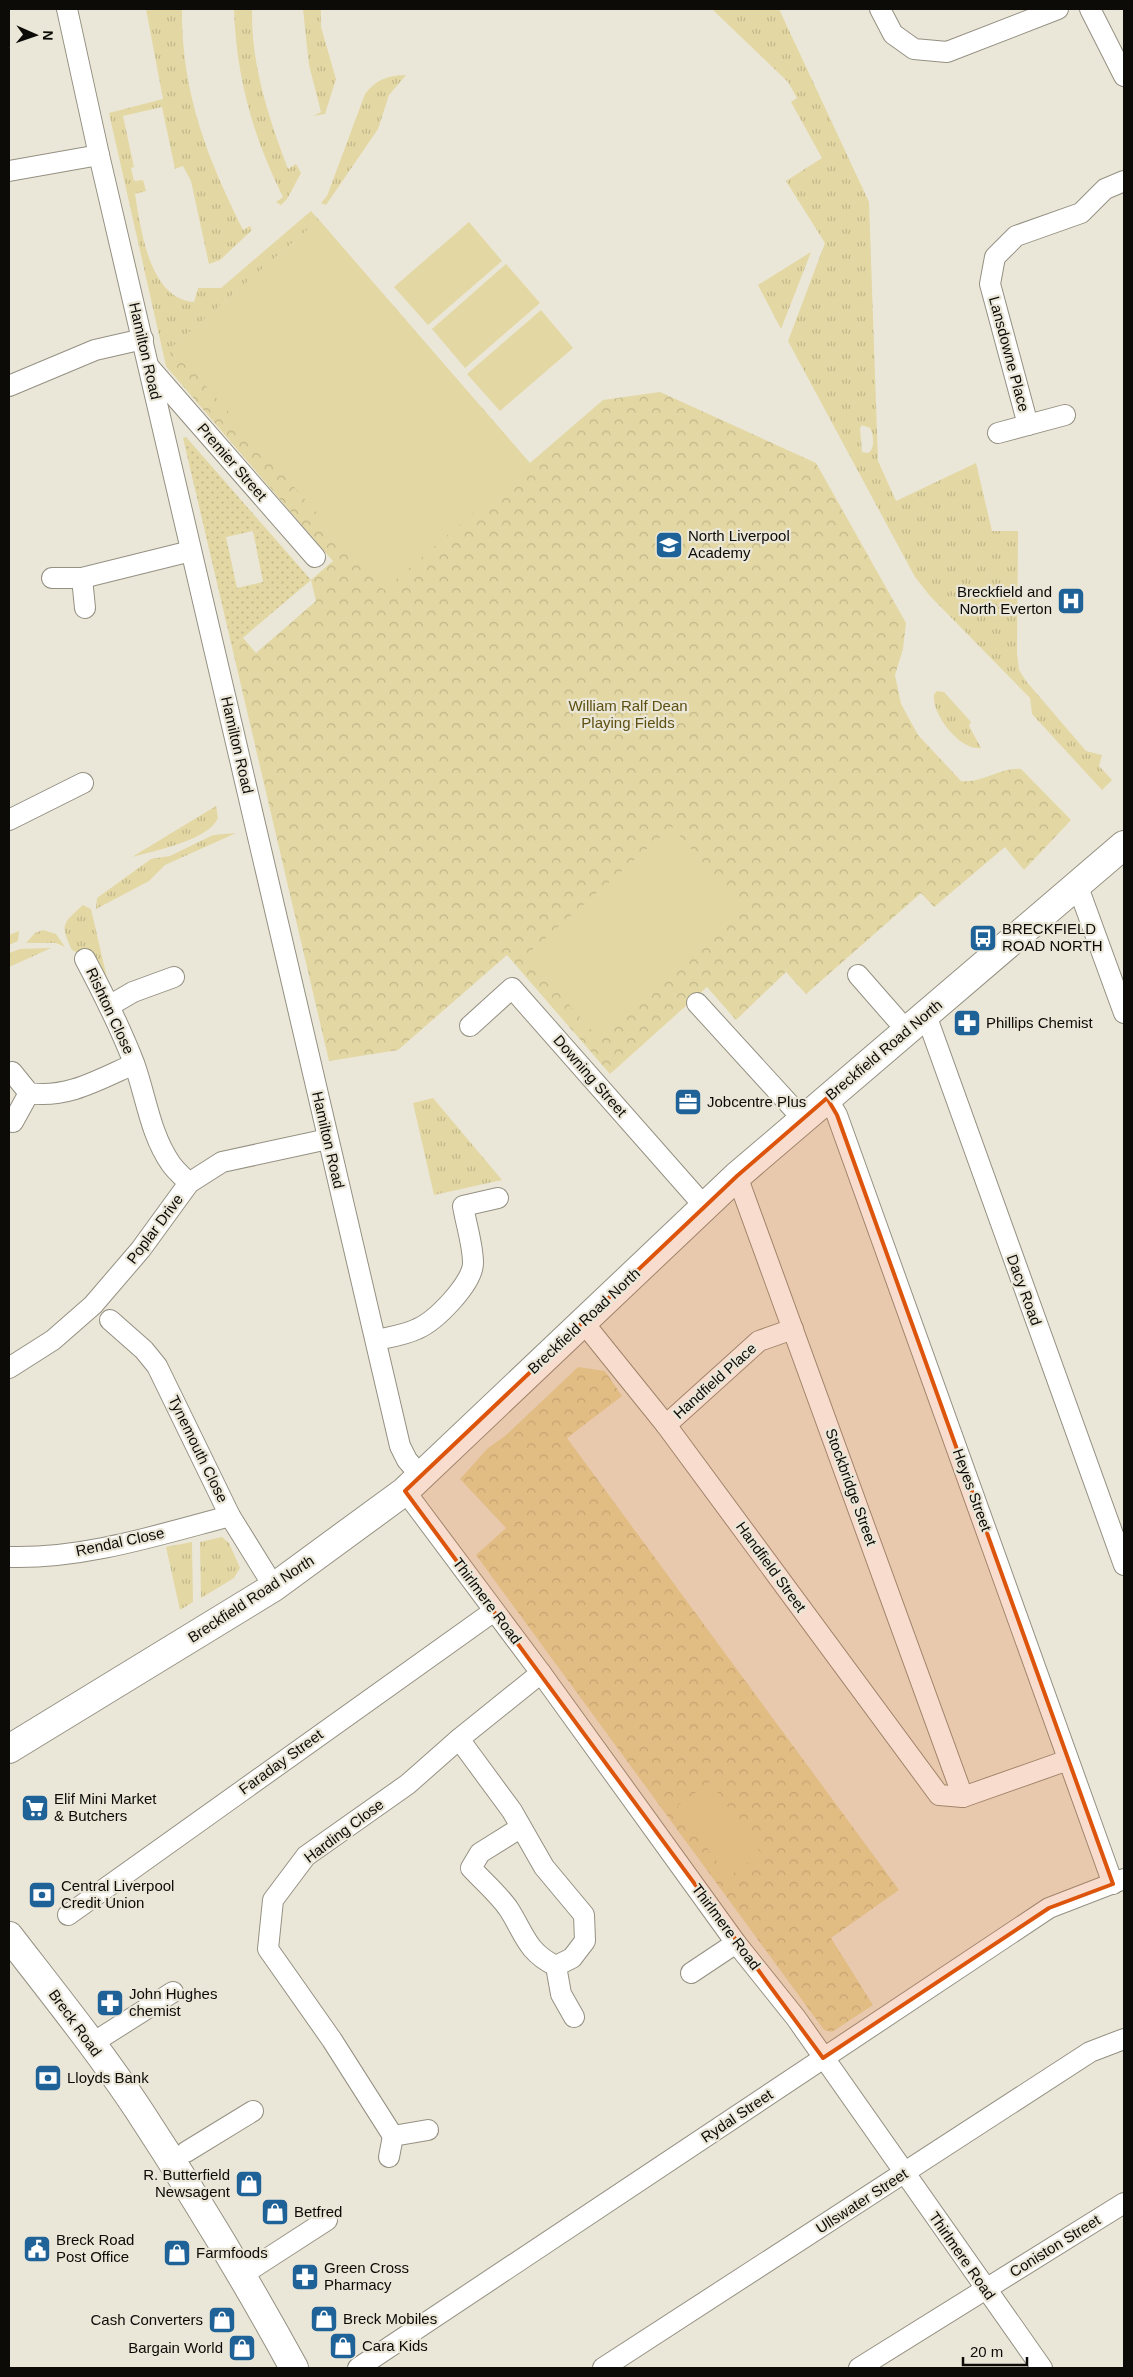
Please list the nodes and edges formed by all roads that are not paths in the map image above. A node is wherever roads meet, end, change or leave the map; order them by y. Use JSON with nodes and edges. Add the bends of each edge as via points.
{"nodes":[{"id":1,"x":67,"y":9,"type":"edge"},
{"id":2,"x":880,"y":9,"type":"edge"},
{"id":3,"x":1058,"y":9,"type":"edge"},
{"id":4,"x":1090,"y":9,"type":"edge"},
{"id":5,"x":1124,"y":76,"type":"edge"},
{"id":6,"x":99,"y":155,"type":"junction"},
{"id":7,"x":9,"y":171,"type":"edge"},
{"id":8,"x":1124,"y":181,"type":"edge"},
{"id":9,"x":143,"y":339,"type":"junction"},
{"id":10,"x":149,"y":367,"type":"junction"},
{"id":11,"x":9,"y":386,"type":"edge"},
{"id":12,"x":1065,"y":415,"type":"dead end"},
{"id":13,"x":1028,"y":425,"type":"junction"},
{"id":14,"x":998,"y":433,"type":"dead end"},
{"id":15,"x":191,"y":551,"type":"junction"},
{"id":16,"x":315,"y":558,"type":"dead end"},
{"id":17,"x":52,"y":578,"type":"dead end"},
{"id":18,"x":82,"y":578,"type":"junction"},
{"id":19,"x":85,"y":608,"type":"dead end"},
{"id":20,"x":83,"y":783,"type":"dead end"},
{"id":21,"x":9,"y":820,"type":"edge"},
{"id":22,"x":1124,"y":846,"type":"edge"},
{"id":23,"x":1078,"y":887,"type":"junction"},
{"id":24,"x":85,"y":959,"type":"dead end"},
{"id":25,"x":858,"y":975,"type":"dead end"},
{"id":26,"x":174,"y":977,"type":"dead end"},
{"id":27,"x":697,"y":1003,"type":"dead end"},
{"id":28,"x":109,"y":1006,"type":"junction"},
{"id":29,"x":1124,"y":1013,"type":"edge"},
{"id":30,"x":916,"y":1023,"type":"junction"},
{"id":31,"x":470,"y":1026,"type":"dead end"},
{"id":32,"x":134,"y":1064,"type":"junction"},
{"id":33,"x":12,"y":1072,"type":"dead end"},
{"id":34,"x":29,"y":1093,"type":"junction"},
{"id":35,"x":827,"y":1098,"type":"junction"},
{"id":36,"x":802,"y":1118,"type":"junction"},
{"id":37,"x":13,"y":1122,"type":"dead end"},
{"id":38,"x":328,"y":1139,"type":"junction"},
{"id":39,"x":737,"y":1176,"type":"junction"},
{"id":40,"x":189,"y":1183,"type":"junction"},
{"id":41,"x":498,"y":1198,"type":"dead end"},
{"id":42,"x":705,"y":1207,"type":"junction"},
{"id":43,"x":110,"y":1320,"type":"dead end"},
{"id":44,"x":583,"y":1322,"type":"junction"},
{"id":45,"x":793,"y":1329,"type":"junction"},
{"id":46,"x":376,"y":1340,"type":"junction"},
{"id":47,"x":9,"y":1368,"type":"edge"},
{"id":48,"x":666,"y":1425,"type":"junction"},
{"id":49,"x":412,"y":1483,"type":"junction"},
{"id":50,"x":230,"y":1516,"type":"junction"},
{"id":51,"x":9,"y":1557,"type":"edge"},
{"id":52,"x":1124,"y":1565,"type":"edge"},
{"id":53,"x":274,"y":1587,"type":"junction"},
{"id":54,"x":494,"y":1611,"type":"junction"},
{"id":55,"x":542,"y":1673,"type":"junction"},
{"id":56,"x":459,"y":1739,"type":"junction"},
{"id":57,"x":9,"y":1749,"type":"edge"},
{"id":58,"x":1068,"y":1760,"type":"junction"},
{"id":59,"x":963,"y":1797,"type":"junction"},
{"id":60,"x":520,"y":1828,"type":"junction"},
{"id":61,"x":1119,"y":1882,"type":"edge"},
{"id":62,"x":68,"y":1916,"type":"dead end"},
{"id":63,"x":9,"y":1936,"type":"edge"},
{"id":64,"x":736,"y":1943,"type":"junction"},
{"id":65,"x":556,"y":1966,"type":"junction"},
{"id":66,"x":691,"y":1973,"type":"dead end"},
{"id":67,"x":173,"y":1992,"type":"dead end"},
{"id":68,"x":574,"y":2017,"type":"dead end"},
{"id":69,"x":1124,"y":2039,"type":"edge"},
{"id":70,"x":92,"y":2044,"type":"junction"},
{"id":71,"x":823,"y":2058,"type":"junction"},
{"id":72,"x":253,"y":2111,"type":"dead end"},
{"id":73,"x":428,"y":2130,"type":"dead end"},
{"id":74,"x":393,"y":2136,"type":"junction"},
{"id":75,"x":186,"y":2152,"type":"dead end"},
{"id":76,"x":389,"y":2157,"type":"dead end"},
{"id":77,"x":904,"y":2174,"type":"junction"},
{"id":78,"x":1124,"y":2203,"type":"edge"},
{"id":79,"x":327,"y":2220,"type":"dead end"},
{"id":80,"x":242,"y":2275,"type":"junction"},
{"id":81,"x":985,"y":2289,"type":"junction"},
{"id":82,"x":294,"y":2368,"type":"edge"},
{"id":83,"x":358,"y":2368,"type":"edge"},
{"id":84,"x":603,"y":2368,"type":"edge"},
{"id":85,"x":859,"y":2368,"type":"edge"},
{"id":86,"x":1042,"y":2368,"type":"edge"}],
"edges":[{"from":1,"to":6,"type":"street","name":"Hamilton Road"},
{"from":2,"to":3,"type":"street","via":[[893,34],[914,49],[947,52]]},
{"from":4,"to":5,"type":"street"},
{"from":6,"to":7,"type":"street"},
{"from":6,"to":9,"type":"street","name":"Hamilton Road"},
{"from":8,"to":13,"type":"street","name":"Lansdowne Place","via":[[1105,189],[1081,213],[1016,236],[995,257],[990,284]]},
{"from":9,"to":10,"type":"street","name":"Hamilton Road"},
{"from":9,"to":11,"type":"street","via":[[95,350]]},
{"from":10,"to":15,"type":"street","name":"Hamilton Road"},
{"from":10,"to":16,"type":"street","name":"Premier Street"},
{"from":12,"to":13,"type":"street","name":"Lansdowne Place"},
{"from":13,"to":14,"type":"street","name":"Lansdowne Place"},
{"from":15,"to":18,"type":"street"},
{"from":15,"to":38,"type":"street","name":"Hamilton Road"},
{"from":17,"to":18,"type":"street"},
{"from":18,"to":19,"type":"street"},
{"from":20,"to":21,"type":"street"},
{"from":22,"to":23,"type":"street","name":"Breckfield Road North"},
{"from":23,"to":29,"type":"street"},
{"from":23,"to":30,"type":"street","name":"Breckfield Road North"},
{"from":24,"to":28,"type":"street","name":"Rishton Close"},
{"from":25,"to":30,"type":"street"},
{"from":26,"to":28,"type":"street","via":[[133,992]]},
{"from":27,"to":36,"type":"street"},
{"from":28,"to":32,"type":"street","name":"Rishton Close"},
{"from":30,"to":35,"type":"street","name":"Breckfield Road North"},
{"from":30,"to":52,"type":"street","name":"Dacy Road"},
{"from":31,"to":42,"type":"street","name":"Downing Street","via":[[512,988]]},
{"from":32,"to":34,"type":"street","name":"Rishton Close","via":[[67,1092]]},
{"from":32,"to":40,"type":"street","name":"Rishton Close","via":[[163,1151],[171,1165]]},
{"from":33,"to":34,"type":"street"},
{"from":34,"to":37,"type":"street"},
{"from":35,"to":36,"type":"street","name":"Breckfield Road North"},
{"from":35,"to":58,"type":"street","name":"Heyes Street","via":[[838,1115]]},
{"from":36,"to":39,"type":"street","name":"Breckfield Road North"},
{"from":38,"to":40,"type":"street","name":"Poplar Drive","via":[[222,1162]]},
{"from":38,"to":46,"type":"street","name":"Hamilton Road"},
{"from":39,"to":42,"type":"street","name":"Breckfield Road North"},
{"from":39,"to":45,"type":"street","name":"Stockbridge Street"},
{"from":40,"to":47,"type":"street","name":"Poplar Drive","via":[[142,1249],[93,1305],[53,1340]]},
{"from":41,"to":46,"type":"street","via":[[462,1206],[473,1262],[470,1280],[419,1329]]},
{"from":42,"to":44,"type":"street","name":"Breckfield Road North"},
{"from":43,"to":50,"type":"street","name":"Tynemouth Close","via":[[157,1366]]},
{"from":44,"to":48,"type":"street","name":"Handfield Street"},
{"from":44,"to":49,"type":"street","name":"Breckfield Road North"},
{"from":45,"to":48,"type":"street","name":"Handfield Place","via":[[759,1341]]},
{"from":45,"to":59,"type":"street","name":"Stockbridge Street"},
{"from":46,"to":49,"type":"street","name":"Hamilton Road","via":[[400,1446]]},
{"from":48,"to":59,"type":"street","name":"Handfield Street","via":[[939,1795]]},
{"from":49,"to":53,"type":"street","name":"Breckfield Road North"},
{"from":49,"to":54,"type":"street","name":"Thirlmere Road"},
{"from":50,"to":51,"type":"street","name":"Rendal Close","via":[[92,1550]]},
{"from":50,"to":53,"type":"street","name":"Tynemouth Close"},
{"from":53,"to":57,"type":"street","name":"Breckfield Road North"},
{"from":54,"to":55,"type":"street","name":"Thirlmere Road"},
{"from":54,"to":62,"type":"street","name":"Faraday Street"},
{"from":55,"to":56,"type":"street","name":"Harding Close"},
{"from":55,"to":64,"type":"street","name":"Thirlmere Road"},
{"from":56,"to":60,"type":"street","via":[[512,1811]]},
{"from":56,"to":74,"type":"street","name":"Harding Close","via":[[408,1784],[306,1856],[273,1900],[268,1949],[332,2040]]},
{"from":58,"to":59,"type":"street"},
{"from":58,"to":61,"type":"street","name":"Heyes Street"},
{"from":60,"to":65,"type":"street","via":[[544,1868],[584,1915],[585,1941],[572,1958]]},
{"from":60,"to":65,"type":"street","via":[[480,1853],[471,1868],[508,1908],[526,1942],[542,1959]]},
{"from":61,"to":71,"type":"street","name":"Rydal Street","via":[[1048,1908]]},
{"from":63,"to":70,"type":"street","name":"Breck Road"},
{"from":64,"to":66,"type":"street"},
{"from":64,"to":71,"type":"street","name":"Thirlmere Road","via":[[796,2018]]},
{"from":65,"to":68,"type":"street","via":[[561,1994]]},
{"from":67,"to":70,"type":"street"},
{"from":69,"to":77,"type":"street","name":"Ullswater Street","via":[[1090,2052]]},
{"from":70,"to":80,"type":"street","name":"Breck Road"},
{"from":71,"to":77,"type":"street","name":"Thirlmere Road"},
{"from":71,"to":83,"type":"street","name":"Rydal Street"},
{"from":72,"to":75,"type":"street"},
{"from":73,"to":74,"type":"street"},
{"from":74,"to":76,"type":"street"},
{"from":77,"to":81,"type":"street","name":"Thirlmere Road"},
{"from":77,"to":84,"type":"street","name":"Ullswater Street"},
{"from":78,"to":81,"type":"street","name":"Coniston Street"},
{"from":79,"to":80,"type":"street"},
{"from":80,"to":82,"type":"street","name":"Breck Road"},
{"from":81,"to":85,"type":"street","name":"Coniston Street"},
{"from":81,"to":86,"type":"street","name":"Thirlmere Road"}]}
